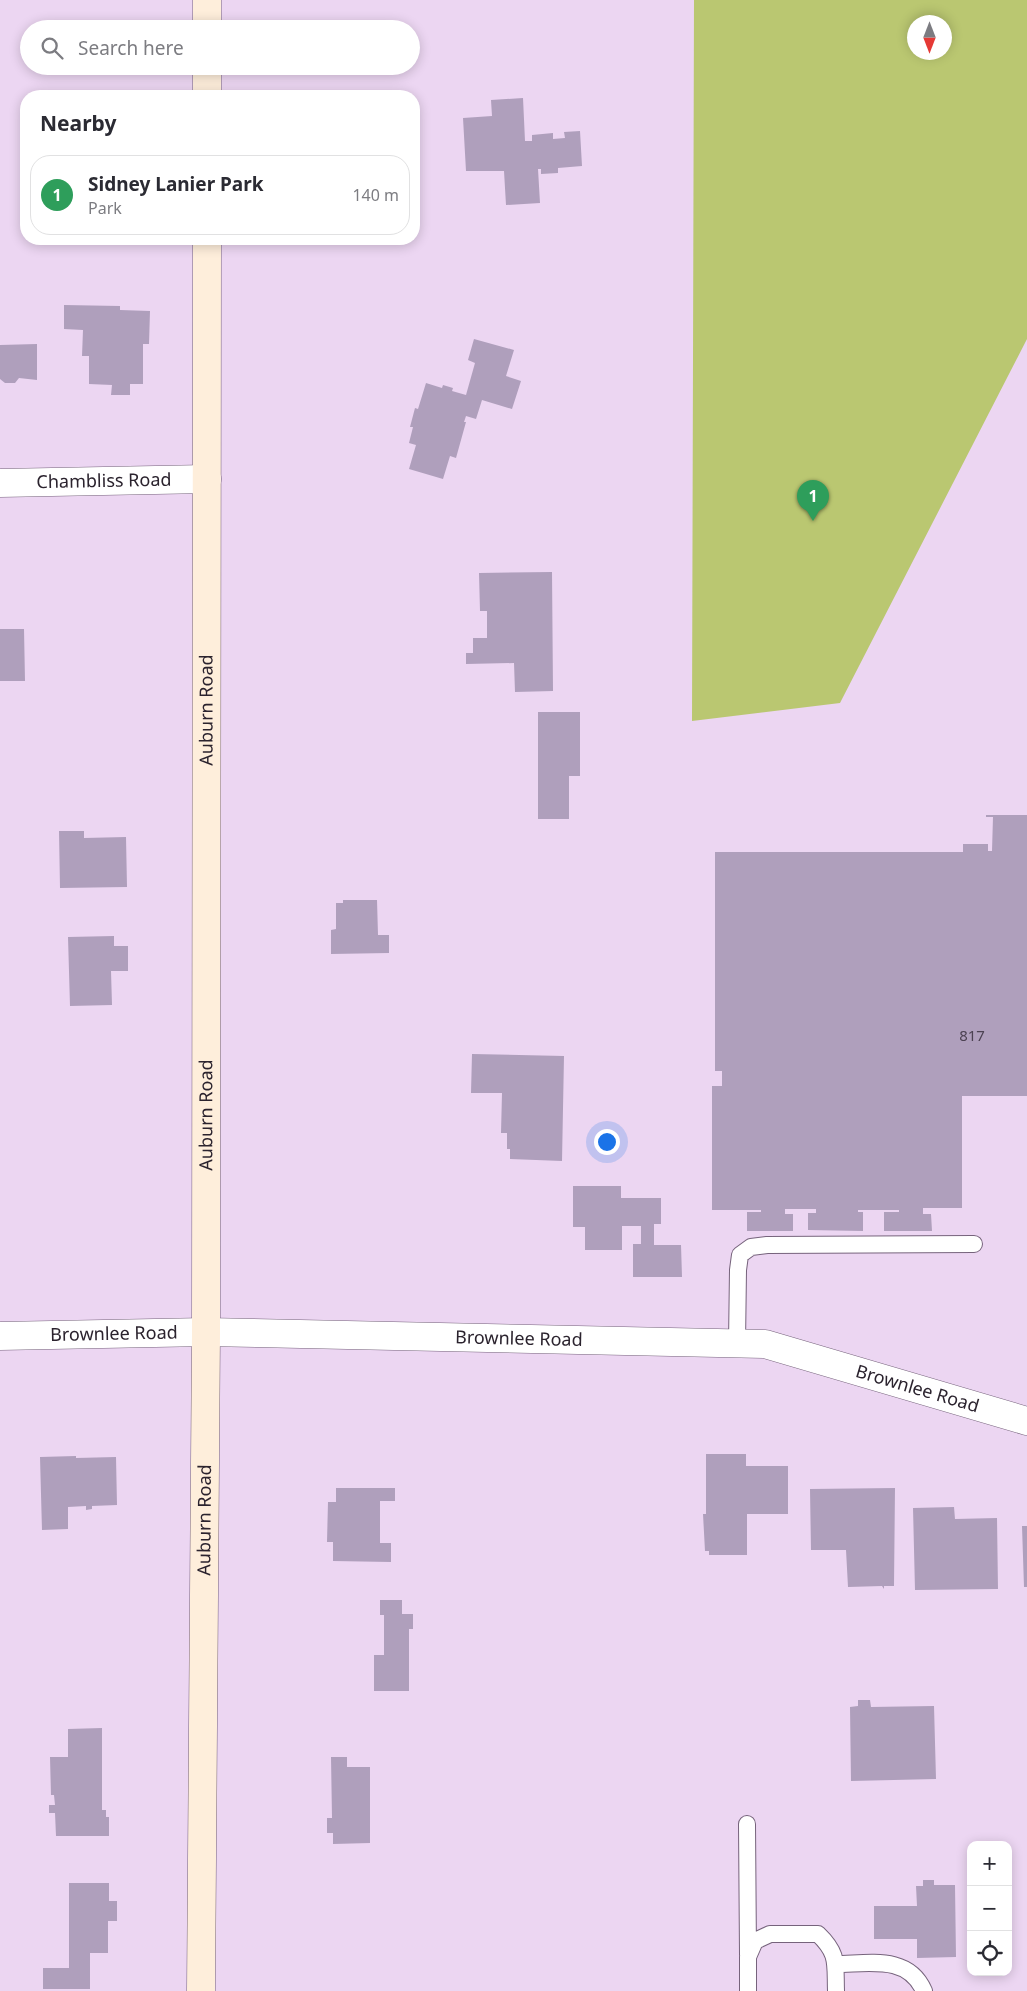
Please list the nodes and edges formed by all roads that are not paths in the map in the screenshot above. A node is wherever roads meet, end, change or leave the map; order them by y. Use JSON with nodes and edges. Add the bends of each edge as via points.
{"nodes":[{"id":1,"x":207,"y":0,"type":"edge"},
{"id":2,"x":207,"y":20,"type":"edge"},
{"id":3,"x":207,"y":75,"type":"edge"},
{"id":4,"x":207,"y":90,"type":"edge"},
{"id":5,"x":207,"y":245,"type":"edge"},
{"id":6,"x":207,"y":479,"type":"junction"},
{"id":7,"x":0,"y":483,"type":"edge"},
{"id":8,"x":974,"y":1244,"type":"dead end"},
{"id":9,"x":206,"y":1332,"type":"junction"},
{"id":10,"x":0,"y":1336,"type":"edge"},
{"id":11,"x":736,"y":1343,"type":"junction"},
{"id":12,"x":1027,"y":1421,"type":"edge"},
{"id":13,"x":747,"y":1824,"type":"dead end"},
{"id":14,"x":748,"y":1957,"type":"junction"},
{"id":15,"x":835,"y":1964,"type":"junction"},
{"id":16,"x":200,"y":1991,"type":"edge"},
{"id":17,"x":748,"y":1991,"type":"edge"},
{"id":18,"x":836,"y":1991,"type":"edge"},
{"id":19,"x":924,"y":1991,"type":"edge"}],
"edges":[{"from":1,"to":2,"type":"street"},
{"from":3,"to":4,"type":"street"},
{"from":5,"to":6,"type":"street","name":"Auburn Road"},
{"from":6,"to":7,"type":"street","name":"Chambliss Road"},
{"from":6,"to":9,"type":"street","name":"Auburn Road"},
{"from":8,"to":11,"type":"lane","via":[[751,1247],[740,1255]]},
{"from":9,"to":10,"type":"street","name":"Brownlee Road"},
{"from":9,"to":11,"type":"street","name":"Brownlee Road"},
{"from":9,"to":16,"type":"street","name":"Auburn Road"},
{"from":11,"to":12,"type":"street","name":"Brownlee Road","via":[[765,1344]]},
{"from":13,"to":14,"type":"lane"},
{"from":14,"to":15,"type":"lane","via":[[755,1941],[770,1934],[818,1934],[831,1947]]},
{"from":14,"to":17,"type":"lane"},
{"from":15,"to":18,"type":"lane"},
{"from":15,"to":19,"type":"lane","via":[[896,1964],[914,1974]]}]}
